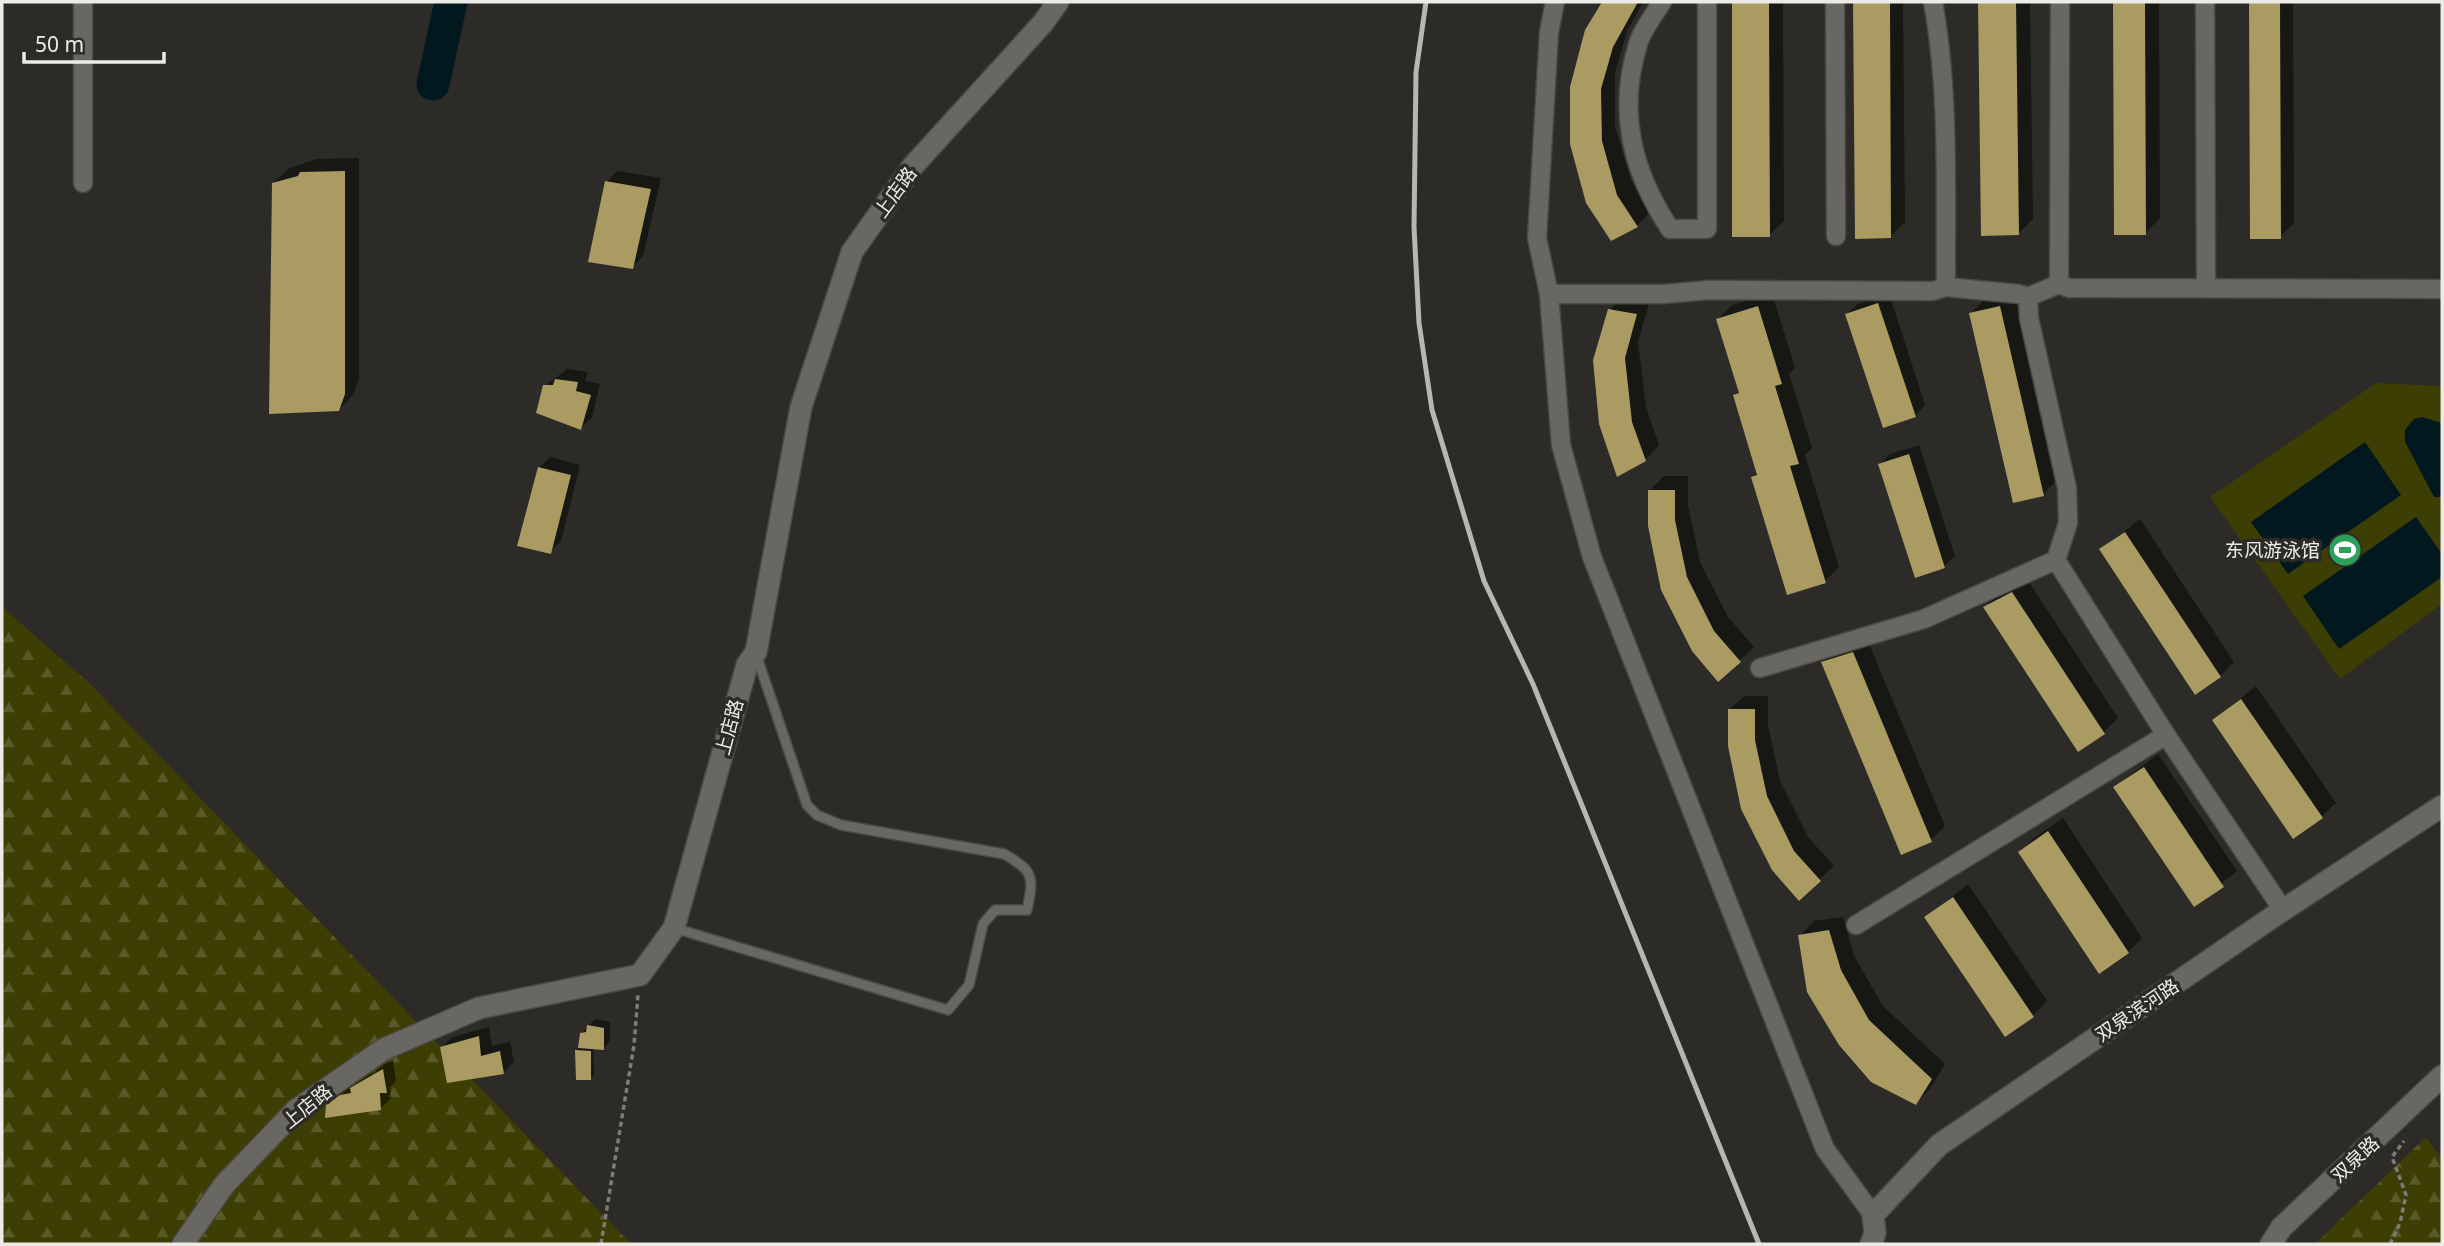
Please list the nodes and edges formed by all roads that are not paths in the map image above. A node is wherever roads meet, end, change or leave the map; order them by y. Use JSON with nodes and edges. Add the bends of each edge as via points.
{"nodes":[{"id":1,"x":83,"y":2,"type":"edge"},
{"id":2,"x":1058,"y":2,"type":"edge"},
{"id":3,"x":1555,"y":2,"type":"edge"},
{"id":4,"x":1662,"y":2,"type":"edge"},
{"id":5,"x":1707,"y":2,"type":"edge"},
{"id":6,"x":1835,"y":2,"type":"edge"},
{"id":7,"x":1933,"y":2,"type":"edge"},
{"id":8,"x":2060,"y":2,"type":"edge"},
{"id":9,"x":2205,"y":2,"type":"edge"},
{"id":10,"x":83,"y":183,"type":"dead end"},
{"id":11,"x":1836,"y":236,"type":"dead end"},
{"id":12,"x":2059,"y":284,"type":"junction"},
{"id":13,"x":1946,"y":287,"type":"junction"},
{"id":14,"x":2206,"y":287,"type":"junction"},
{"id":15,"x":2442,"y":289,"type":"edge"},
{"id":16,"x":1549,"y":293,"type":"junction"},
{"id":17,"x":2028,"y":297,"type":"junction"},
{"id":18,"x":2056,"y":560,"type":"junction"},
{"id":19,"x":755,"y":652,"type":"junction"},
{"id":20,"x":1760,"y":668,"type":"dead end"},
{"id":21,"x":2166,"y":735,"type":"junction"},
{"id":22,"x":2442,"y":806,"type":"edge"},
{"id":23,"x":2283,"y":910,"type":"junction"},
{"id":24,"x":1856,"y":925,"type":"dead end"},
{"id":25,"x":674,"y":928,"type":"junction"},
{"id":26,"x":2442,"y":1076,"type":"edge"},
{"id":27,"x":1873,"y":1215,"type":"junction"},
{"id":28,"x":183,"y":1244,"type":"edge"},
{"id":29,"x":1871,"y":1244,"type":"edge"},
{"id":30,"x":2271,"y":1244,"type":"edge"}],
"edges":[{"from":1,"to":10,"type":"street"},
{"from":2,"to":19,"type":"street","name":"上店路","via":[[913,166],[852,252],[801,407]]},
{"from":3,"to":16,"type":"street","via":[[1549,32],[1537,238]]},
{"from":4,"to":5,"type":"street","via":[[1638,42],[1627,109],[1634,155],[1648,195],[1670,229],[1707,229]]},
{"from":6,"to":11,"type":"street"},
{"from":7,"to":13,"type":"street","via":[[1943,120]]},
{"from":8,"to":12,"type":"street"},
{"from":9,"to":14,"type":"street"},
{"from":12,"to":14,"type":"street","via":[[2069,288]]},
{"from":12,"to":17,"type":"street"},
{"from":13,"to":16,"type":"street","via":[[1933,291]]},
{"from":13,"to":17,"type":"street"},
{"from":14,"to":15,"type":"street"},
{"from":16,"to":27,"type":"street","via":[[1562,445],[1592,557],[1825,1149]]},
{"from":17,"to":18,"type":"street","via":[[2067,488],[2068,523]]},
{"from":18,"to":20,"type":"street","via":[[1924,619]]},
{"from":18,"to":21,"type":"street"},
{"from":19,"to":25,"type":"street","name":"上店路","via":[[747,665]]},
{"from":19,"to":25,"type":"lane","via":[[807,805],[817,815],[841,825],[1004,854],[1026,866],[1033,884],[1027,910],[995,910],[983,924],[969,985],[948,1010]]},
{"from":21,"to":23,"type":"street"},
{"from":21,"to":24,"type":"street"},
{"from":22,"to":23,"type":"street","name":"双泉滨河路"},
{"from":23,"to":27,"type":"street","name":"双泉滨河路","via":[[1939,1145]]},
{"from":25,"to":28,"type":"street","name":"上店路","via":[[640,975],[479,1008],[384,1049],[296,1111],[224,1185]]},
{"from":26,"to":30,"type":"street","name":"双泉路","via":[[2281,1228]]},
{"from":27,"to":29,"type":"street"}]}
